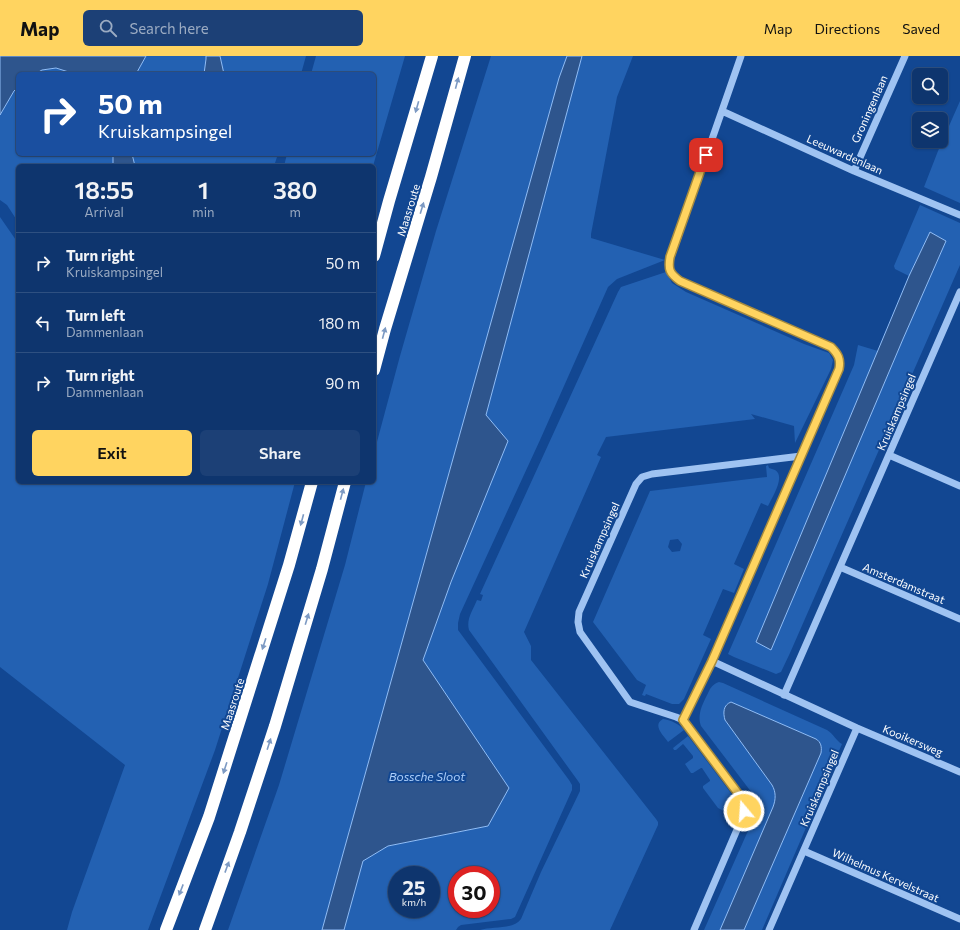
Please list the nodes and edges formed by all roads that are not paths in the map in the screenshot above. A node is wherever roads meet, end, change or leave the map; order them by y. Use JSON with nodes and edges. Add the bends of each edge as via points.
{"nodes":[{"id":1,"x":432,"y":56,"type":"edge"},
{"id":2,"x":465,"y":56,"type":"edge"},
{"id":3,"x":741,"y":56,"type":"edge"},
{"id":4,"x":905,"y":56,"type":"edge"},
{"id":5,"x":722,"y":111,"type":"junction"},
{"id":6,"x":854,"y":171,"type":"junction"},
{"id":7,"x":960,"y":215,"type":"edge"},
{"id":8,"x":376,"y":249,"type":"edge"},
{"id":9,"x":960,"y":292,"type":"edge"},
{"id":10,"x":376,"y":363,"type":"edge"},
{"id":11,"x":889,"y":455,"type":"junction"},
{"id":12,"x":801,"y":456,"type":"junction"},
{"id":13,"x":311,"y":484,"type":"edge"},
{"id":14,"x":344,"y":484,"type":"edge"},
{"id":15,"x":960,"y":486,"type":"edge"},
{"id":16,"x":840,"y":567,"type":"junction"},
{"id":17,"x":960,"y":619,"type":"edge"},
{"id":18,"x":712,"y":661,"type":"junction"},
{"id":19,"x":784,"y":695,"type":"junction"},
{"id":20,"x":683,"y":720,"type":"junction"},
{"id":21,"x":857,"y":728,"type":"junction"},
{"id":22,"x":960,"y":772,"type":"edge"},
{"id":23,"x":804,"y":851,"type":"junction"},
{"id":24,"x":960,"y":919,"type":"edge"},
{"id":25,"x":166,"y":930,"type":"edge"},
{"id":26,"x":205,"y":930,"type":"edge"},
{"id":27,"x":694,"y":930,"type":"edge"},
{"id":28,"x":769,"y":930,"type":"edge"}],
"edges":[{"from":1,"to":8,"type":"highway","name":"Maasroute","one_way":true},
{"from":10,"to":2,"type":"highway","name":"Maasroute","one_way":true},
{"from":3,"to":5,"type":"street"},
{"from":4,"to":6,"type":"street","name":"Groningenlaan"},
{"from":5,"to":6,"type":"street","name":"Leeuwardenlaan"},
{"from":5,"to":12,"type":"street","via":[[670,257],[670,271],[680,281],[831,347],[836,352],[840,362],[839,369]]},
{"from":6,"to":7,"type":"street","name":"Leeuwardenlaan"},
{"from":9,"to":11,"type":"street","name":"Kruiskampsingel"},
{"from":11,"to":15,"type":"street"},
{"from":11,"to":16,"type":"street","name":"Kruiskampsingel"},
{"from":12,"to":18,"type":"street"},
{"from":12,"to":20,"type":"street","name":"Kruiskampsingel","via":[[652,474],[642,477],[636,484],[579,612],[578,622],[580,632],[630,702]]},
{"from":13,"to":25,"type":"highway","name":"Maasroute","one_way":true,"via":[[289,565],[209,817]]},
{"from":26,"to":14,"type":"highway","one_way":true,"via":[[275,726]]},
{"from":16,"to":17,"type":"street","name":"Amsterdamstraat"},
{"from":16,"to":19,"type":"street","name":"Kruiskampsingel"},
{"from":18,"to":19,"type":"street"},
{"from":18,"to":20,"type":"street"},
{"from":19,"to":21,"type":"street"},
{"from":20,"to":27,"type":"street","via":[[745,804],[739,825]]},
{"from":21,"to":22,"type":"street","name":"Kooikersweg"},
{"from":21,"to":23,"type":"street","name":"Kruiskampsingel"},
{"from":23,"to":24,"type":"street","name":"Wilhelmus Kervelstraat"},
{"from":23,"to":28,"type":"street","name":"Kruiskampsingel"}]}
